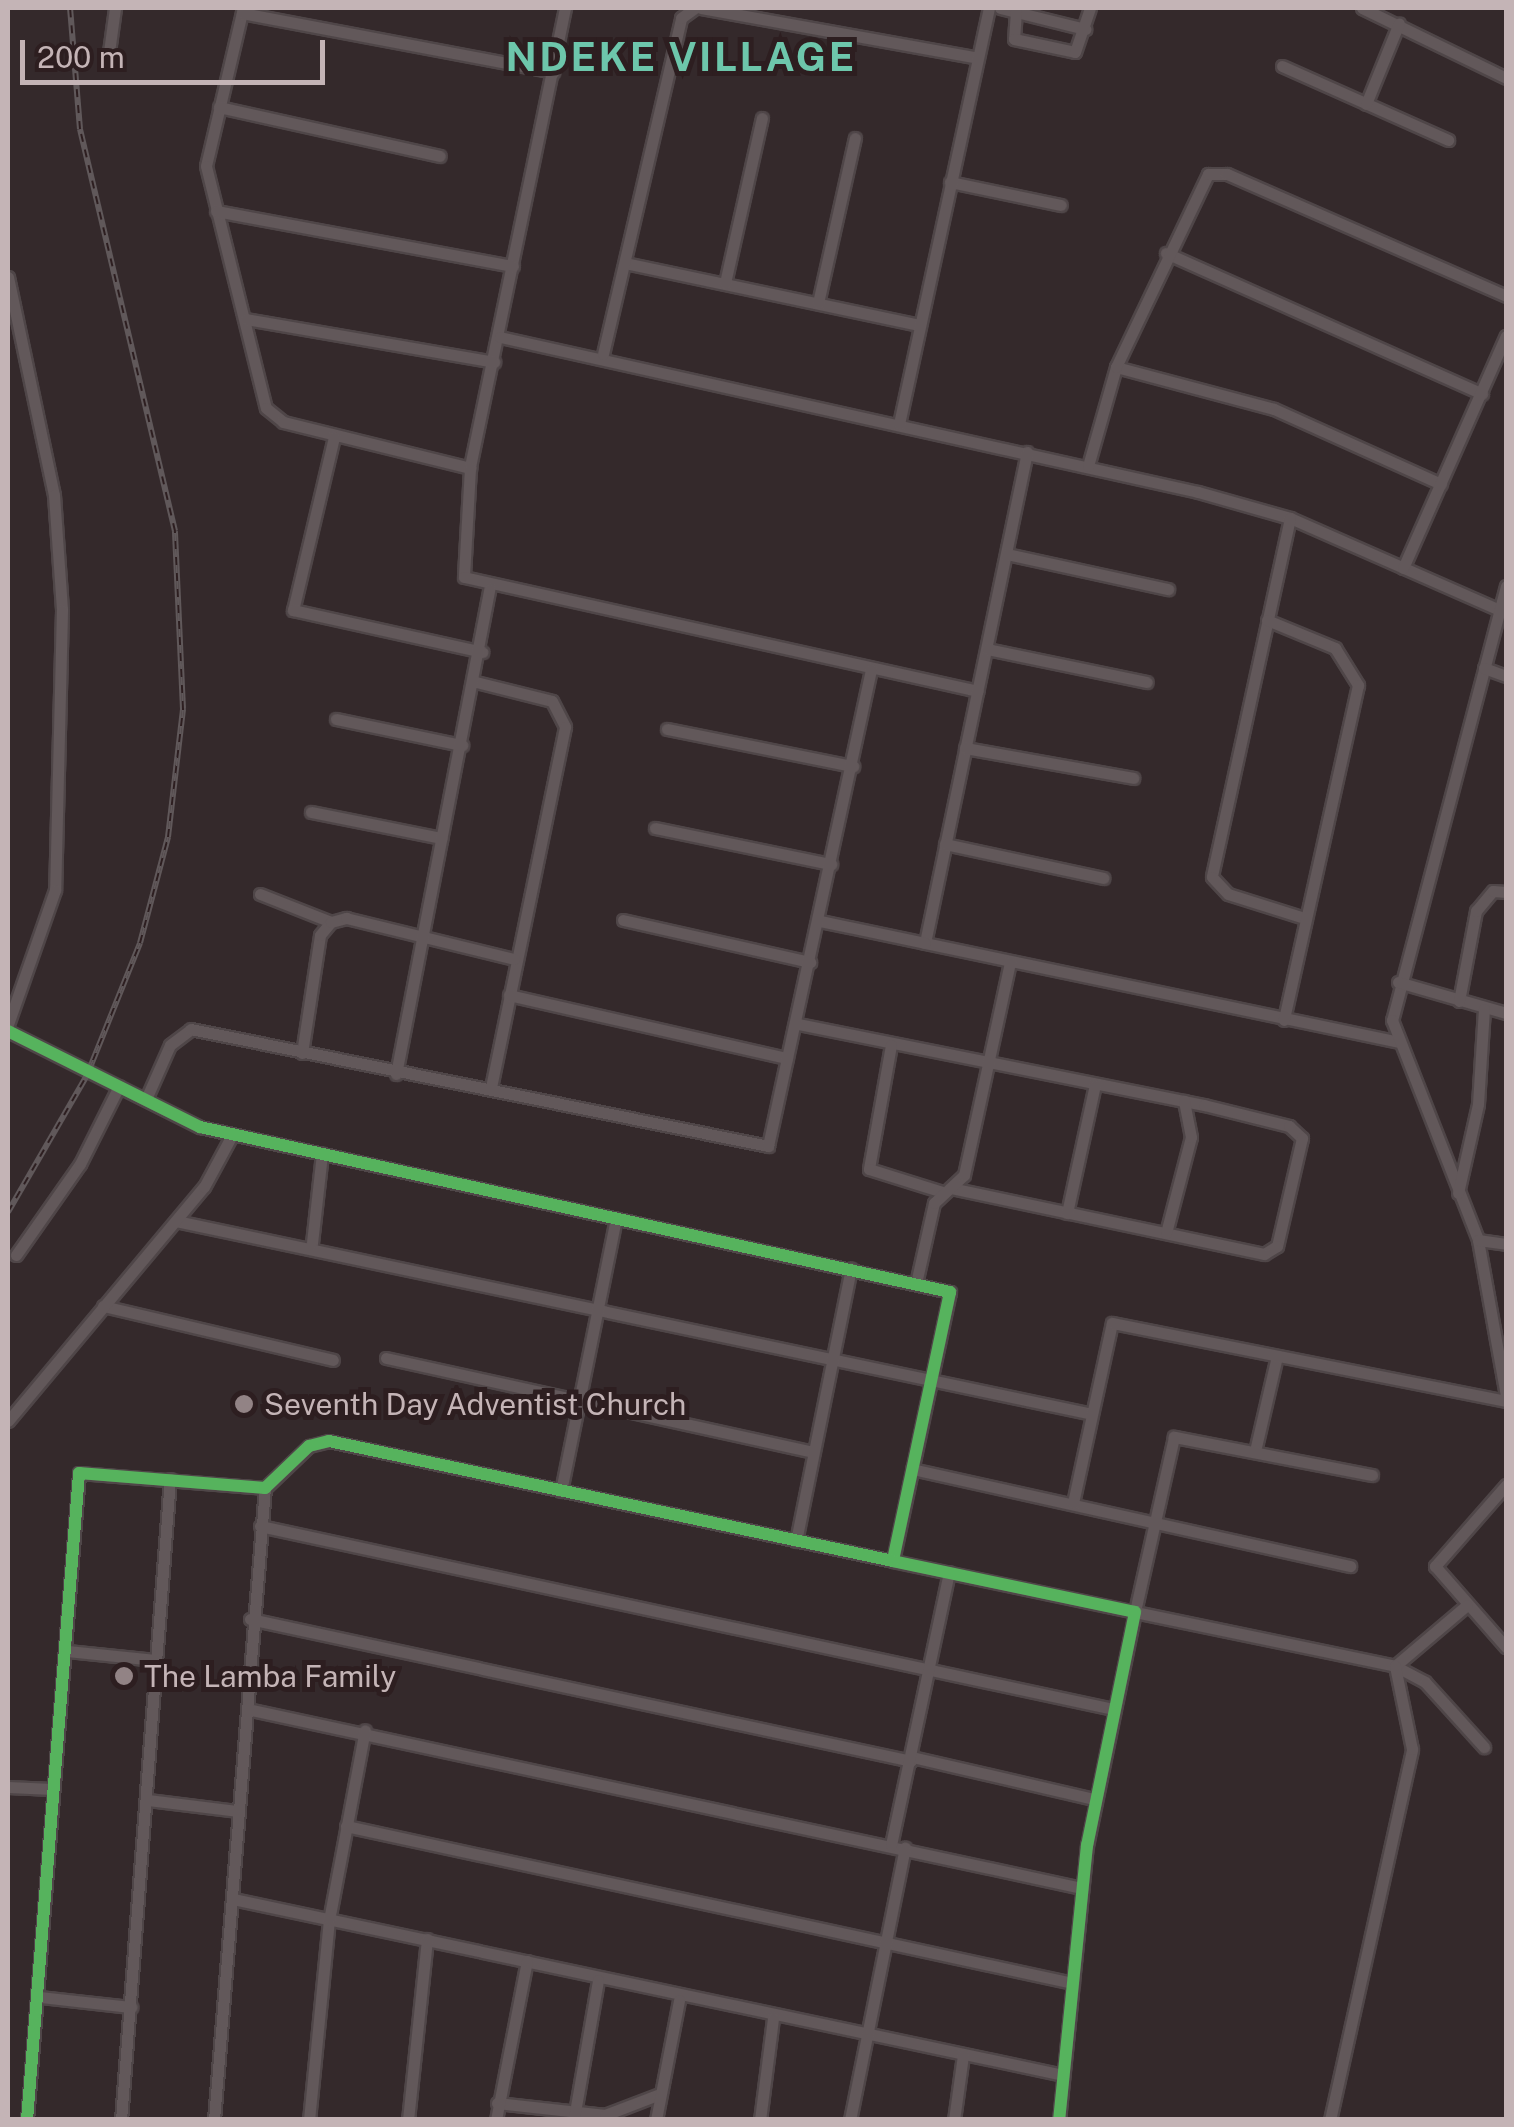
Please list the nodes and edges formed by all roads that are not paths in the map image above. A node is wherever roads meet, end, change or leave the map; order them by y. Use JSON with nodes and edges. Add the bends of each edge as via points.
{"nodes":[{"id":1,"x":114,"y":8,"type":"edge"},
{"id":2,"x":565,"y":8,"type":"edge"},
{"id":3,"x":698,"y":8,"type":"edge"},
{"id":4,"x":989,"y":8,"type":"edge"},
{"id":5,"x":1000,"y":8,"type":"edge"},
{"id":6,"x":1090,"y":8,"type":"edge"},
{"id":7,"x":1362,"y":8,"type":"edge"},
{"id":8,"x":243,"y":10,"type":"edge"},
{"id":9,"x":1016,"y":11,"type":"junction"},
{"id":10,"x":1399,"y":23,"type":"junction"},
{"id":11,"x":1085,"y":29,"type":"junction"},
{"id":12,"x":110,"y":52,"type":"dead end"},
{"id":13,"x":978,"y":58,"type":"junction"},
{"id":14,"x":1282,"y":66,"type":"dead end"},
{"id":15,"x":553,"y":72,"type":"junction"},
{"id":16,"x":1506,"y":78,"type":"edge"},
{"id":17,"x":1366,"y":104,"type":"junction"},
{"id":18,"x":219,"y":106,"type":"junction"},
{"id":19,"x":762,"y":118,"type":"dead end"},
{"id":20,"x":855,"y":138,"type":"dead end"},
{"id":21,"x":1448,"y":140,"type":"dead end"},
{"id":22,"x":440,"y":156,"type":"dead end"},
{"id":23,"x":950,"y":182,"type":"junction"},
{"id":24,"x":1061,"y":205,"type":"dead end"},
{"id":25,"x":216,"y":211,"type":"junction"},
{"id":26,"x":1166,"y":253,"type":"junction"},
{"id":27,"x":625,"y":263,"type":"junction"},
{"id":28,"x":513,"y":266,"type":"junction"},
{"id":29,"x":8,"y":277,"type":"edge"},
{"id":30,"x":724,"y":283,"type":"junction"},
{"id":31,"x":1506,"y":296,"type":"edge"},
{"id":32,"x":818,"y":303,"type":"junction"},
{"id":33,"x":246,"y":319,"type":"junction"},
{"id":34,"x":920,"y":325,"type":"junction"},
{"id":35,"x":1506,"y":336,"type":"edge"},
{"id":36,"x":500,"y":337,"type":"junction"},
{"id":37,"x":603,"y":354,"type":"junction"},
{"id":38,"x":494,"y":362,"type":"junction"},
{"id":39,"x":1116,"y":368,"type":"junction"},
{"id":40,"x":1482,"y":394,"type":"junction"},
{"id":41,"x":899,"y":424,"type":"junction"},
{"id":42,"x":334,"y":436,"type":"junction"},
{"id":43,"x":1027,"y":452,"type":"junction"},
{"id":44,"x":1088,"y":466,"type":"junction"},
{"id":45,"x":470,"y":468,"type":"junction"},
{"id":46,"x":1441,"y":484,"type":"junction"},
{"id":47,"x":1290,"y":518,"type":"junction"},
{"id":48,"x":1007,"y":554,"type":"junction"},
{"id":49,"x":1402,"y":568,"type":"junction"},
{"id":50,"x":1506,"y":586,"type":"edge"},
{"id":51,"x":1168,"y":589,"type":"dead end"},
{"id":52,"x":489,"y":590,"type":"junction"},
{"id":53,"x":1500,"y":610,"type":"junction"},
{"id":54,"x":1267,"y":620,"type":"junction"},
{"id":55,"x":987,"y":649,"type":"junction"},
{"id":56,"x":482,"y":652,"type":"junction"},
{"id":57,"x":1484,"y":668,"type":"junction"},
{"id":58,"x":871,"y":669,"type":"junction"},
{"id":59,"x":1506,"y":676,"type":"edge"},
{"id":60,"x":476,"y":682,"type":"junction"},
{"id":61,"x":1146,"y":682,"type":"dead end"},
{"id":62,"x":978,"y":691,"type":"junction"},
{"id":63,"x":336,"y":719,"type":"dead end"},
{"id":64,"x":667,"y":729,"type":"dead end"},
{"id":65,"x":462,"y":745,"type":"junction"},
{"id":66,"x":965,"y":748,"type":"junction"},
{"id":67,"x":852,"y":766,"type":"junction"},
{"id":68,"x":1133,"y":778,"type":"dead end"},
{"id":69,"x":311,"y":812,"type":"dead end"},
{"id":70,"x":655,"y":828,"type":"dead end"},
{"id":71,"x":441,"y":838,"type":"junction"},
{"id":72,"x":945,"y":844,"type":"junction"},
{"id":73,"x":831,"y":864,"type":"junction"},
{"id":74,"x":1102,"y":878,"type":"dead end"},
{"id":75,"x":1506,"y":892,"type":"edge"},
{"id":76,"x":260,"y":894,"type":"dead end"},
{"id":77,"x":1304,"y":918,"type":"junction"},
{"id":78,"x":623,"y":920,"type":"dead end"},
{"id":79,"x":820,"y":921,"type":"junction"},
{"id":80,"x":330,"y":922,"type":"junction"},
{"id":81,"x":424,"y":937,"type":"junction"},
{"id":82,"x":925,"y":942,"type":"junction"},
{"id":83,"x":514,"y":959,"type":"junction"},
{"id":84,"x":810,"y":962,"type":"junction"},
{"id":85,"x":1010,"y":962,"type":"junction"},
{"id":86,"x":1398,"y":982,"type":"junction"},
{"id":87,"x":509,"y":995,"type":"junction"},
{"id":88,"x":1459,"y":1002,"type":"junction"},
{"id":89,"x":1484,"y":1009,"type":"junction"},
{"id":90,"x":1506,"y":1013,"type":"edge"},
{"id":91,"x":1284,"y":1020,"type":"junction"},
{"id":92,"x":798,"y":1024,"type":"junction"},
{"id":93,"x":8,"y":1027,"type":"edge"},
{"id":94,"x":1397,"y":1042,"type":"junction"},
{"id":95,"x":891,"y":1044,"type":"junction"},
{"id":96,"x":302,"y":1053,"type":"junction"},
{"id":97,"x":787,"y":1058,"type":"junction"},
{"id":98,"x":990,"y":1062,"type":"junction"},
{"id":99,"x":396,"y":1074,"type":"junction"},
{"id":100,"x":1095,"y":1085,"type":"junction"},
{"id":101,"x":119,"y":1086,"type":"junction"},
{"id":102,"x":491,"y":1088,"type":"junction"},
{"id":103,"x":146,"y":1099,"type":"junction"},
{"id":104,"x":1184,"y":1101,"type":"junction"},
{"id":105,"x":232,"y":1135,"type":"junction"},
{"id":106,"x":322,"y":1154,"type":"junction"},
{"id":107,"x":947,"y":1190,"type":"junction"},
{"id":108,"x":1458,"y":1193,"type":"junction"},
{"id":109,"x":1067,"y":1213,"type":"junction"},
{"id":110,"x":616,"y":1218,"type":"junction"},
{"id":111,"x":176,"y":1221,"type":"junction"},
{"id":112,"x":1166,"y":1233,"type":"junction"},
{"id":113,"x":1478,"y":1240,"type":"junction"},
{"id":114,"x":312,"y":1244,"type":"junction"},
{"id":115,"x":1506,"y":1244,"type":"edge"},
{"id":116,"x":16,"y":1255,"type":"dead end"},
{"id":117,"x":851,"y":1268,"type":"junction"},
{"id":118,"x":917,"y":1279,"type":"junction"},
{"id":119,"x":102,"y":1306,"type":"junction"},
{"id":120,"x":599,"y":1310,"type":"junction"},
{"id":121,"x":1277,"y":1356,"type":"junction"},
{"id":122,"x":386,"y":1358,"type":"dead end"},
{"id":123,"x":833,"y":1359,"type":"junction"},
{"id":124,"x":333,"y":1360,"type":"dead end"},
{"id":125,"x":933,"y":1381,"type":"junction"},
{"id":126,"x":1506,"y":1399,"type":"edge"},
{"id":127,"x":580,"y":1400,"type":"junction"},
{"id":128,"x":1087,"y":1412,"type":"junction"},
{"id":129,"x":8,"y":1421,"type":"edge"},
{"id":130,"x":1256,"y":1447,"type":"junction"},
{"id":131,"x":813,"y":1452,"type":"junction"},
{"id":132,"x":912,"y":1469,"type":"junction"},
{"id":133,"x":1372,"y":1475,"type":"dead end"},
{"id":134,"x":170,"y":1479,"type":"junction"},
{"id":135,"x":1506,"y":1485,"type":"edge"},
{"id":136,"x":265,"y":1488,"type":"junction"},
{"id":137,"x":561,"y":1491,"type":"junction"},
{"id":138,"x":1073,"y":1503,"type":"junction"},
{"id":139,"x":1154,"y":1523,"type":"junction"},
{"id":140,"x":260,"y":1526,"type":"junction"},
{"id":141,"x":796,"y":1542,"type":"junction"},
{"id":142,"x":894,"y":1561,"type":"junction"},
{"id":143,"x":1350,"y":1566,"type":"dead end"},
{"id":144,"x":949,"y":1572,"type":"junction"},
{"id":145,"x":1467,"y":1605,"type":"junction"},
{"id":146,"x":1134,"y":1612,"type":"junction"},
{"id":147,"x":250,"y":1619,"type":"junction"},
{"id":148,"x":1506,"y":1646,"type":"edge"},
{"id":149,"x":68,"y":1651,"type":"junction"},
{"id":150,"x":155,"y":1660,"type":"junction"},
{"id":151,"x":928,"y":1666,"type":"junction"},
{"id":152,"x":1395,"y":1666,"type":"junction"},
{"id":153,"x":1113,"y":1708,"type":"junction"},
{"id":154,"x":248,"y":1710,"type":"junction"},
{"id":155,"x":365,"y":1730,"type":"junction"},
{"id":156,"x":1484,"y":1747,"type":"dead end"},
{"id":157,"x":911,"y":1759,"type":"junction"},
{"id":158,"x":8,"y":1788,"type":"edge"},
{"id":159,"x":52,"y":1789,"type":"junction"},
{"id":160,"x":1094,"y":1799,"type":"junction"},
{"id":161,"x":148,"y":1800,"type":"junction"},
{"id":162,"x":238,"y":1811,"type":"junction"},
{"id":163,"x":346,"y":1826,"type":"junction"},
{"id":164,"x":898,"y":1847,"type":"junction"},
{"id":165,"x":1082,"y":1888,"type":"junction"},
{"id":166,"x":233,"y":1899,"type":"junction"},
{"id":167,"x":329,"y":1920,"type":"junction"},
{"id":168,"x":427,"y":1939,"type":"junction"},
{"id":169,"x":886,"y":1942,"type":"junction"},
{"id":170,"x":526,"y":1961,"type":"junction"},
{"id":171,"x":598,"y":1980,"type":"junction"},
{"id":172,"x":1074,"y":1983,"type":"junction"},
{"id":173,"x":40,"y":1997,"type":"junction"},
{"id":174,"x":679,"y":2000,"type":"junction"},
{"id":175,"x":131,"y":2008,"type":"junction"},
{"id":176,"x":773,"y":2018,"type":"junction"},
{"id":177,"x":866,"y":2035,"type":"junction"},
{"id":178,"x":963,"y":2055,"type":"junction"},
{"id":179,"x":1063,"y":2076,"type":"junction"},
{"id":180,"x":660,"y":2094,"type":"junction"},
{"id":181,"x":498,"y":2103,"type":"junction"},
{"id":182,"x":574,"y":2116,"type":"edge"},
{"id":183,"x":27,"y":2120,"type":"edge"},
{"id":184,"x":120,"y":2120,"type":"edge"},
{"id":185,"x":214,"y":2120,"type":"edge"},
{"id":186,"x":309,"y":2120,"type":"edge"},
{"id":187,"x":408,"y":2120,"type":"edge"},
{"id":188,"x":496,"y":2120,"type":"edge"},
{"id":189,"x":656,"y":2120,"type":"edge"},
{"id":190,"x":760,"y":2120,"type":"edge"},
{"id":191,"x":850,"y":2120,"type":"edge"},
{"id":192,"x":954,"y":2120,"type":"edge"},
{"id":193,"x":1059,"y":2120,"type":"edge"},
{"id":194,"x":1330,"y":2120,"type":"edge"}],
"edges":[{"from":1,"to":12,"type":"street"},
{"from":2,"to":15,"type":"street"},
{"from":3,"to":13,"type":"street"},
{"from":3,"to":27,"type":"street","via":[[681,18]]},
{"from":4,"to":13,"type":"street"},
{"from":5,"to":9,"type":"street"},
{"from":6,"to":11,"type":"street"},
{"from":7,"to":10,"type":"street"},
{"from":8,"to":15,"type":"street"},
{"from":8,"to":18,"type":"street"},
{"from":9,"to":11,"type":"street"},
{"from":9,"to":11,"type":"street","via":[[1014,39],[1075,52]]},
{"from":10,"to":16,"type":"street"},
{"from":10,"to":17,"type":"street"},
{"from":13,"to":23,"type":"street"},
{"from":14,"to":17,"type":"street"},
{"from":15,"to":28,"type":"street"},
{"from":17,"to":21,"type":"street"},
{"from":18,"to":22,"type":"street"},
{"from":18,"to":25,"type":"street","via":[[206,166]]},
{"from":19,"to":30,"type":"street"},
{"from":20,"to":32,"type":"street"},
{"from":23,"to":24,"type":"street"},
{"from":23,"to":34,"type":"street"},
{"from":25,"to":28,"type":"street"},
{"from":25,"to":33,"type":"street"},
{"from":26,"to":31,"type":"street","via":[[1200,180],[1220,172]]},
{"from":26,"to":39,"type":"street"},
{"from":26,"to":40,"type":"street"},
{"from":27,"to":30,"type":"street"},
{"from":27,"to":37,"type":"street"},
{"from":28,"to":36,"type":"street"},
{"from":29,"to":93,"type":"street","via":[[54,494],[62,610],[55,890]]},
{"from":30,"to":32,"type":"street"},
{"from":32,"to":34,"type":"street"},
{"from":33,"to":38,"type":"street"},
{"from":33,"to":42,"type":"street","via":[[266,408]]},
{"from":34,"to":41,"type":"street"},
{"from":35,"to":40,"type":"street"},
{"from":36,"to":37,"type":"street"},
{"from":36,"to":38,"type":"street"},
{"from":37,"to":41,"type":"street"},
{"from":38,"to":45,"type":"street"},
{"from":39,"to":44,"type":"street"},
{"from":39,"to":46,"type":"street","via":[[1274,408]]},
{"from":40,"to":46,"type":"street"},
{"from":41,"to":43,"type":"street"},
{"from":42,"to":45,"type":"street"},
{"from":42,"to":56,"type":"street","via":[[293,610]]},
{"from":43,"to":44,"type":"street"},
{"from":43,"to":48,"type":"street"},
{"from":44,"to":47,"type":"street"},
{"from":45,"to":52,"type":"street","via":[[458,566]]},
{"from":46,"to":49,"type":"street"},
{"from":47,"to":49,"type":"street"},
{"from":47,"to":54,"type":"street"},
{"from":48,"to":51,"type":"street"},
{"from":48,"to":55,"type":"street"},
{"from":49,"to":53,"type":"street"},
{"from":50,"to":53,"type":"street"},
{"from":52,"to":56,"type":"street"},
{"from":52,"to":58,"type":"street"},
{"from":53,"to":57,"type":"street"},
{"from":54,"to":77,"type":"street","via":[[1335,648],[1358,685]]},
{"from":54,"to":77,"type":"street","via":[[1212,877],[1228,894]]},
{"from":55,"to":61,"type":"street"},
{"from":55,"to":62,"type":"street"},
{"from":56,"to":60,"type":"street"},
{"from":57,"to":59,"type":"street"},
{"from":57,"to":86,"type":"street"},
{"from":58,"to":62,"type":"street"},
{"from":58,"to":67,"type":"street"},
{"from":60,"to":65,"type":"street"},
{"from":60,"to":83,"type":"street","via":[[564,712]]},
{"from":62,"to":66,"type":"street"},
{"from":63,"to":65,"type":"street"},
{"from":64,"to":67,"type":"street"},
{"from":65,"to":71,"type":"street"},
{"from":66,"to":68,"type":"street"},
{"from":66,"to":72,"type":"street"},
{"from":67,"to":73,"type":"street"},
{"from":69,"to":71,"type":"street"},
{"from":70,"to":73,"type":"street"},
{"from":71,"to":81,"type":"street"},
{"from":72,"to":74,"type":"street"},
{"from":72,"to":82,"type":"street"},
{"from":73,"to":79,"type":"street"},
{"from":75,"to":88,"type":"street","via":[[1492,891],[1476,911]]},
{"from":76,"to":80,"type":"street"},
{"from":77,"to":91,"type":"street"},
{"from":78,"to":84,"type":"street"},
{"from":79,"to":82,"type":"street"},
{"from":79,"to":84,"type":"street"},
{"from":80,"to":81,"type":"street"},
{"from":80,"to":96,"type":"street","via":[[320,934]]},
{"from":81,"to":83,"type":"street"},
{"from":81,"to":99,"type":"street"},
{"from":82,"to":85,"type":"street"},
{"from":83,"to":87,"type":"street"},
{"from":84,"to":92,"type":"street"},
{"from":85,"to":91,"type":"street"},
{"from":85,"to":98,"type":"street"},
{"from":86,"to":88,"type":"street"},
{"from":86,"to":94,"type":"street"},
{"from":87,"to":97,"type":"street"},
{"from":87,"to":102,"type":"street"},
{"from":88,"to":89,"type":"street"},
{"from":89,"to":90,"type":"street"},
{"from":89,"to":108,"type":"street","via":[[1478,1104]]},
{"from":91,"to":94,"type":"street"},
{"from":92,"to":95,"type":"street"},
{"from":92,"to":97,"type":"street"},
{"from":93,"to":101,"type":"street"},
{"from":94,"to":108,"type":"street"},
{"from":95,"to":98,"type":"street"},
{"from":95,"to":107,"type":"street","via":[[869,1169]]},
{"from":96,"to":99,"type":"street"},
{"from":96,"to":103,"type":"street","via":[[191,1029],[170,1045]]},
{"from":97,"to":102,"type":"street","via":[[762,1150]]},
{"from":98,"to":100,"type":"street"},
{"from":98,"to":107,"type":"street","via":[[964,1175]]},
{"from":99,"to":102,"type":"street"},
{"from":100,"to":104,"type":"street"},
{"from":100,"to":109,"type":"street"},
{"from":101,"to":103,"type":"street"},
{"from":101,"to":116,"type":"street","via":[[80,1164]]},
{"from":103,"to":105,"type":"street"},
{"from":104,"to":112,"type":"street","via":[[1191,1137]]},
{"from":104,"to":112,"type":"street","via":[[1290,1126],[1302,1138],[1273,1252]]},
{"from":105,"to":106,"type":"street"},
{"from":105,"to":111,"type":"street"},
{"from":106,"to":110,"type":"street"},
{"from":106,"to":114,"type":"street"},
{"from":107,"to":109,"type":"street"},
{"from":107,"to":118,"type":"street"},
{"from":108,"to":113,"type":"street"},
{"from":109,"to":112,"type":"street"},
{"from":110,"to":117,"type":"street"},
{"from":110,"to":120,"type":"street"},
{"from":111,"to":114,"type":"street"},
{"from":111,"to":119,"type":"street"},
{"from":113,"to":115,"type":"street"},
{"from":113,"to":126,"type":"street"},
{"from":114,"to":120,"type":"street"},
{"from":117,"to":118,"type":"street"},
{"from":117,"to":123,"type":"street"},
{"from":118,"to":125,"type":"street","via":[[950,1292]]},
{"from":119,"to":124,"type":"street"},
{"from":119,"to":129,"type":"street"},
{"from":120,"to":123,"type":"street"},
{"from":120,"to":127,"type":"street"},
{"from":121,"to":126,"type":"street"},
{"from":121,"to":128,"type":"street","via":[[1112,1323]]},
{"from":121,"to":130,"type":"street"},
{"from":122,"to":127,"type":"street"},
{"from":123,"to":125,"type":"street"},
{"from":123,"to":131,"type":"street"},
{"from":125,"to":128,"type":"street"},
{"from":125,"to":132,"type":"street"},
{"from":127,"to":131,"type":"street"},
{"from":127,"to":137,"type":"street"},
{"from":128,"to":138,"type":"street"},
{"from":130,"to":133,"type":"street"},
{"from":130,"to":139,"type":"street","via":[[1174,1436]]},
{"from":131,"to":141,"type":"street"},
{"from":132,"to":138,"type":"street"},
{"from":132,"to":142,"type":"street"},
{"from":134,"to":136,"type":"street"},
{"from":134,"to":149,"type":"street","via":[[79,1473]]},
{"from":134,"to":150,"type":"street"},
{"from":135,"to":145,"type":"street","via":[[1437,1556],[1436,1575]]},
{"from":136,"to":137,"type":"street","via":[[309,1446],[330,1442]]},
{"from":136,"to":140,"type":"street"},
{"from":137,"to":141,"type":"street"},
{"from":138,"to":139,"type":"street"},
{"from":139,"to":143,"type":"street"},
{"from":139,"to":146,"type":"street"},
{"from":140,"to":147,"type":"street"},
{"from":140,"to":151,"type":"street"},
{"from":141,"to":142,"type":"street"},
{"from":142,"to":144,"type":"street"},
{"from":144,"to":146,"type":"street"},
{"from":144,"to":151,"type":"street"},
{"from":145,"to":148,"type":"street"},
{"from":145,"to":152,"type":"street"},
{"from":146,"to":152,"type":"street"},
{"from":146,"to":153,"type":"street"},
{"from":147,"to":154,"type":"street"},
{"from":147,"to":157,"type":"street"},
{"from":149,"to":150,"type":"street"},
{"from":149,"to":159,"type":"street"},
{"from":150,"to":161,"type":"street"},
{"from":151,"to":153,"type":"street"},
{"from":151,"to":157,"type":"street"},
{"from":152,"to":156,"type":"street","via":[[1426,1682]]},
{"from":152,"to":194,"type":"street","via":[[1412,1750]]},
{"from":153,"to":160,"type":"street"},
{"from":154,"to":155,"type":"street"},
{"from":154,"to":162,"type":"street"},
{"from":155,"to":163,"type":"street"},
{"from":155,"to":164,"type":"street"},
{"from":157,"to":160,"type":"street"},
{"from":157,"to":164,"type":"street"},
{"from":158,"to":159,"type":"street"},
{"from":159,"to":173,"type":"street"},
{"from":160,"to":165,"type":"street"},
{"from":161,"to":162,"type":"street"},
{"from":161,"to":175,"type":"street"},
{"from":162,"to":166,"type":"street"},
{"from":163,"to":167,"type":"street"},
{"from":163,"to":169,"type":"street"},
{"from":164,"to":165,"type":"street"},
{"from":164,"to":169,"type":"street"},
{"from":165,"to":172,"type":"street"},
{"from":166,"to":167,"type":"street"},
{"from":166,"to":185,"type":"street"},
{"from":167,"to":168,"type":"street"},
{"from":167,"to":186,"type":"street"},
{"from":168,"to":170,"type":"street"},
{"from":168,"to":187,"type":"street"},
{"from":169,"to":172,"type":"street"},
{"from":169,"to":177,"type":"street"},
{"from":170,"to":171,"type":"street"},
{"from":170,"to":181,"type":"street"},
{"from":171,"to":174,"type":"street"},
{"from":171,"to":182,"type":"street"},
{"from":172,"to":179,"type":"street"},
{"from":173,"to":175,"type":"street"},
{"from":173,"to":183,"type":"street"},
{"from":174,"to":176,"type":"street"},
{"from":174,"to":180,"type":"street"},
{"from":175,"to":184,"type":"street"},
{"from":176,"to":177,"type":"street"},
{"from":176,"to":190,"type":"street"},
{"from":177,"to":178,"type":"street"},
{"from":177,"to":191,"type":"street"},
{"from":178,"to":179,"type":"street"},
{"from":178,"to":192,"type":"street"},
{"from":179,"to":193,"type":"street"},
{"from":180,"to":182,"type":"street","via":[[626,2113]]},
{"from":180,"to":189,"type":"street"},
{"from":181,"to":182,"type":"street"},
{"from":181,"to":188,"type":"street"}]}
